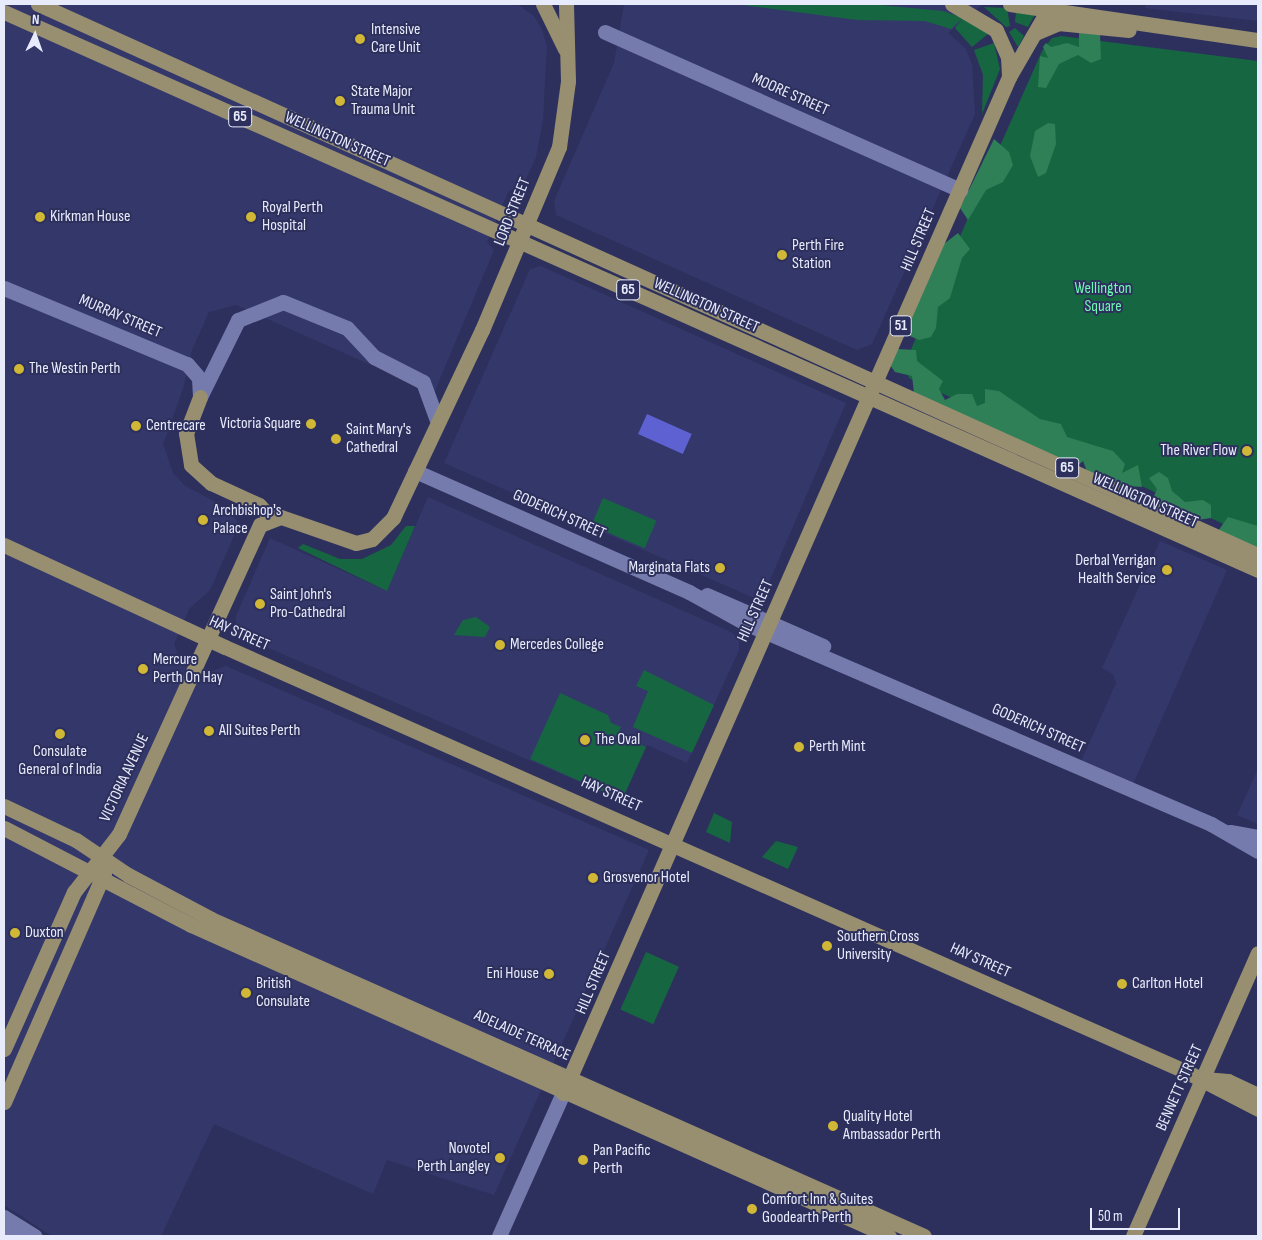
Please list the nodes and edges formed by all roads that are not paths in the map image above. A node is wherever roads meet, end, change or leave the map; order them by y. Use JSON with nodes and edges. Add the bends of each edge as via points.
{"nodes":[{"id":1,"x":38,"y":4,"type":"edge"},
{"id":2,"x":543,"y":4,"type":"edge"},
{"id":3,"x":566,"y":4,"type":"edge"},
{"id":4,"x":575,"y":4,"type":"edge"},
{"id":5,"x":952,"y":4,"type":"edge"},
{"id":6,"x":1020,"y":4,"type":"edge"},
{"id":7,"x":1050,"y":6,"type":"edge"},
{"id":8,"x":1085,"y":9,"type":"edge"},
{"id":9,"x":4,"y":12,"type":"edge"},
{"id":10,"x":567,"y":24,"type":"junction"},
{"id":11,"x":1147,"y":26,"type":"junction"},
{"id":12,"x":605,"y":32,"type":"dead end"},
{"id":13,"x":1034,"y":35,"type":"junction"},
{"id":14,"x":1258,"y":40,"type":"edge"},
{"id":15,"x":568,"y":58,"type":"junction"},
{"id":16,"x":1009,"y":78,"type":"junction"},
{"id":17,"x":960,"y":190,"type":"junction"},
{"id":18,"x":527,"y":224,"type":"junction"},
{"id":19,"x":520,"y":242,"type":"junction"},
{"id":20,"x":4,"y":288,"type":"edge"},
{"id":21,"x":876,"y":382,"type":"junction"},
{"id":22,"x":200,"y":397,"type":"junction"},
{"id":23,"x":869,"y":398,"type":"junction"},
{"id":24,"x":437,"y":420,"type":"junction"},
{"id":25,"x":415,"y":471,"type":"junction"},
{"id":26,"x":270,"y":517,"type":"junction"},
{"id":27,"x":4,"y":544,"type":"edge"},
{"id":28,"x":1258,"y":555,"type":"edge"},
{"id":29,"x":1258,"y":570,"type":"edge"},
{"id":30,"x":768,"y":627,"type":"junction"},
{"id":31,"x":207,"y":639,"type":"junction"},
{"id":32,"x":4,"y":806,"type":"edge"},
{"id":33,"x":4,"y":828,"type":"edge"},
{"id":34,"x":1230,"y":832,"type":"junction"},
{"id":35,"x":1258,"y":838,"type":"edge"},
{"id":36,"x":672,"y":842,"type":"junction"},
{"id":37,"x":1258,"y":851,"type":"edge"},
{"id":38,"x":105,"y":860,"type":"junction"},
{"id":39,"x":94,"y":877,"type":"junction"},
{"id":40,"x":1258,"y":953,"type":"edge"},
{"id":41,"x":4,"y":1049,"type":"edge"},
{"id":42,"x":571,"y":1077,"type":"junction"},
{"id":43,"x":1203,"y":1079,"type":"junction"},
{"id":44,"x":563,"y":1093,"type":"junction"},
{"id":45,"x":1258,"y":1095,"type":"edge"},
{"id":46,"x":4,"y":1102,"type":"edge"},
{"id":47,"x":1258,"y":1109,"type":"edge"},
{"id":48,"x":4,"y":1217,"type":"edge"},
{"id":49,"x":4,"y":1231,"type":"edge"},
{"id":50,"x":16,"y":1236,"type":"edge"},
{"id":51,"x":35,"y":1236,"type":"edge"},
{"id":52,"x":499,"y":1236,"type":"edge"},
{"id":53,"x":889,"y":1236,"type":"edge"},
{"id":54,"x":924,"y":1236,"type":"edge"},
{"id":55,"x":1134,"y":1236,"type":"edge"}],
"edges":[{"from":1,"to":18,"type":"main road","name":"WELLINGTON STREET","number":"65"},
{"from":2,"to":15,"type":"main road"},
{"from":3,"to":10,"type":"main road","name":"LORD STREET"},
{"from":4,"to":10,"type":"main road"},
{"from":5,"to":16,"type":"main road","number":"51","via":[[996,30],[1008,57]]},
{"from":6,"to":7,"type":"main road"},
{"from":7,"to":8,"type":"main road"},
{"from":7,"to":13,"type":"main road","name":"HILL STREET"},
{"from":8,"to":11,"type":"main road"},
{"from":9,"to":19,"type":"main road","name":"WELLINGTON STREET","number":"65"},
{"from":10,"to":15,"type":"main road","name":"LORD STREET"},
{"from":11,"to":13,"type":"main road","via":[[1137,30],[1058,23]]},
{"from":11,"to":14,"type":"main road"},
{"from":12,"to":17,"type":"street","name":"MOORE STREET"},
{"from":13,"to":16,"type":"main road","name":"HILL STREET"},
{"from":15,"to":18,"type":"main road","name":"LORD STREET","via":[[559,147]]},
{"from":16,"to":17,"type":"main road","name":"HILL STREET","number":"51"},
{"from":17,"to":21,"type":"main road","name":"HILL STREET","number":"51"},
{"from":18,"to":19,"type":"main road","name":"LORD STREET"},
{"from":18,"to":21,"type":"main road","name":"WELLINGTON STREET","number":"65"},
{"from":19,"to":23,"type":"main road","name":"WELLINGTON STREET","number":"65"},
{"from":19,"to":24,"type":"main road","name":"LORD STREET"},
{"from":20,"to":22,"type":"street","name":"MURRAY STREET","via":[[187,364],[199,378]]},
{"from":21,"to":23,"type":"main road","name":"HILL STREET"},
{"from":21,"to":28,"type":"main road","name":"WELLINGTON STREET","number":"65"},
{"from":22,"to":24,"type":"street","via":[[238,320],[283,302],[346,328],[374,356],[423,382]]},
{"from":22,"to":26,"type":"main road","via":[[186,433],[191,464],[211,483],[259,504]]},
{"from":23,"to":29,"type":"main road","name":"WELLINGTON STREET","number":"65"},
{"from":23,"to":30,"type":"main road","name":"HILL STREET"},
{"from":24,"to":25,"type":"main road"},
{"from":25,"to":26,"type":"main road","via":[[393,518],[364,542],[340,541],[290,519]]},
{"from":25,"to":30,"type":"street","name":"GODERICH STREET","via":[[688,592],[712,596]]},
{"from":26,"to":31,"type":"main road","name":"VICTORIA AVENUE","via":[[252,537]]},
{"from":27,"to":31,"type":"main road","name":"HAY STREET"},
{"from":30,"to":34,"type":"street","name":"GODERICH STREET","via":[[822,646],[832,658]]},
{"from":30,"to":36,"type":"main road","name":"HILL STREET"},
{"from":31,"to":36,"type":"main road","name":"HAY STREET"},
{"from":31,"to":38,"type":"main road","name":"VICTORIA AVENUE"},
{"from":32,"to":38,"type":"main road","name":"ADELAIDE TERRACE"},
{"from":33,"to":39,"type":"main road"},
{"from":34,"to":35,"type":"street","name":"GODERICH STREET"},
{"from":34,"to":37,"type":"street","name":"GODERICH STREET"},
{"from":36,"to":42,"type":"main road","name":"HILL STREET"},
{"from":36,"to":43,"type":"main road","name":"HAY STREET"},
{"from":38,"to":39,"type":"main road","name":"VICTORIA AVENUE"},
{"from":38,"to":42,"type":"main road","name":"ADELAIDE TERRACE","via":[[211,919]]},
{"from":39,"to":41,"type":"main road","name":"VICTORIA AVENUE","via":[[74,892],[45,948]]},
{"from":39,"to":44,"type":"main road"},
{"from":39,"to":46,"type":"main road","name":"VICTORIA AVENUE"},
{"from":40,"to":43,"type":"main road","name":"BENNETT STREET"},
{"from":42,"to":44,"type":"main road","name":"HILL STREET"},
{"from":42,"to":54,"type":"main road","name":"ADELAIDE TERRACE"},
{"from":43,"to":45,"type":"main road","name":"HAY STREET","via":[[1228,1081]]},
{"from":43,"to":47,"type":"main road","name":"HAY STREET"},
{"from":43,"to":55,"type":"main road","name":"BENNETT STREET"},
{"from":44,"to":52,"type":"street","name":"HILL STREET"},
{"from":44,"to":53,"type":"main road"},
{"from":48,"to":51,"type":"street"},
{"from":49,"to":50,"type":"street"}]}
